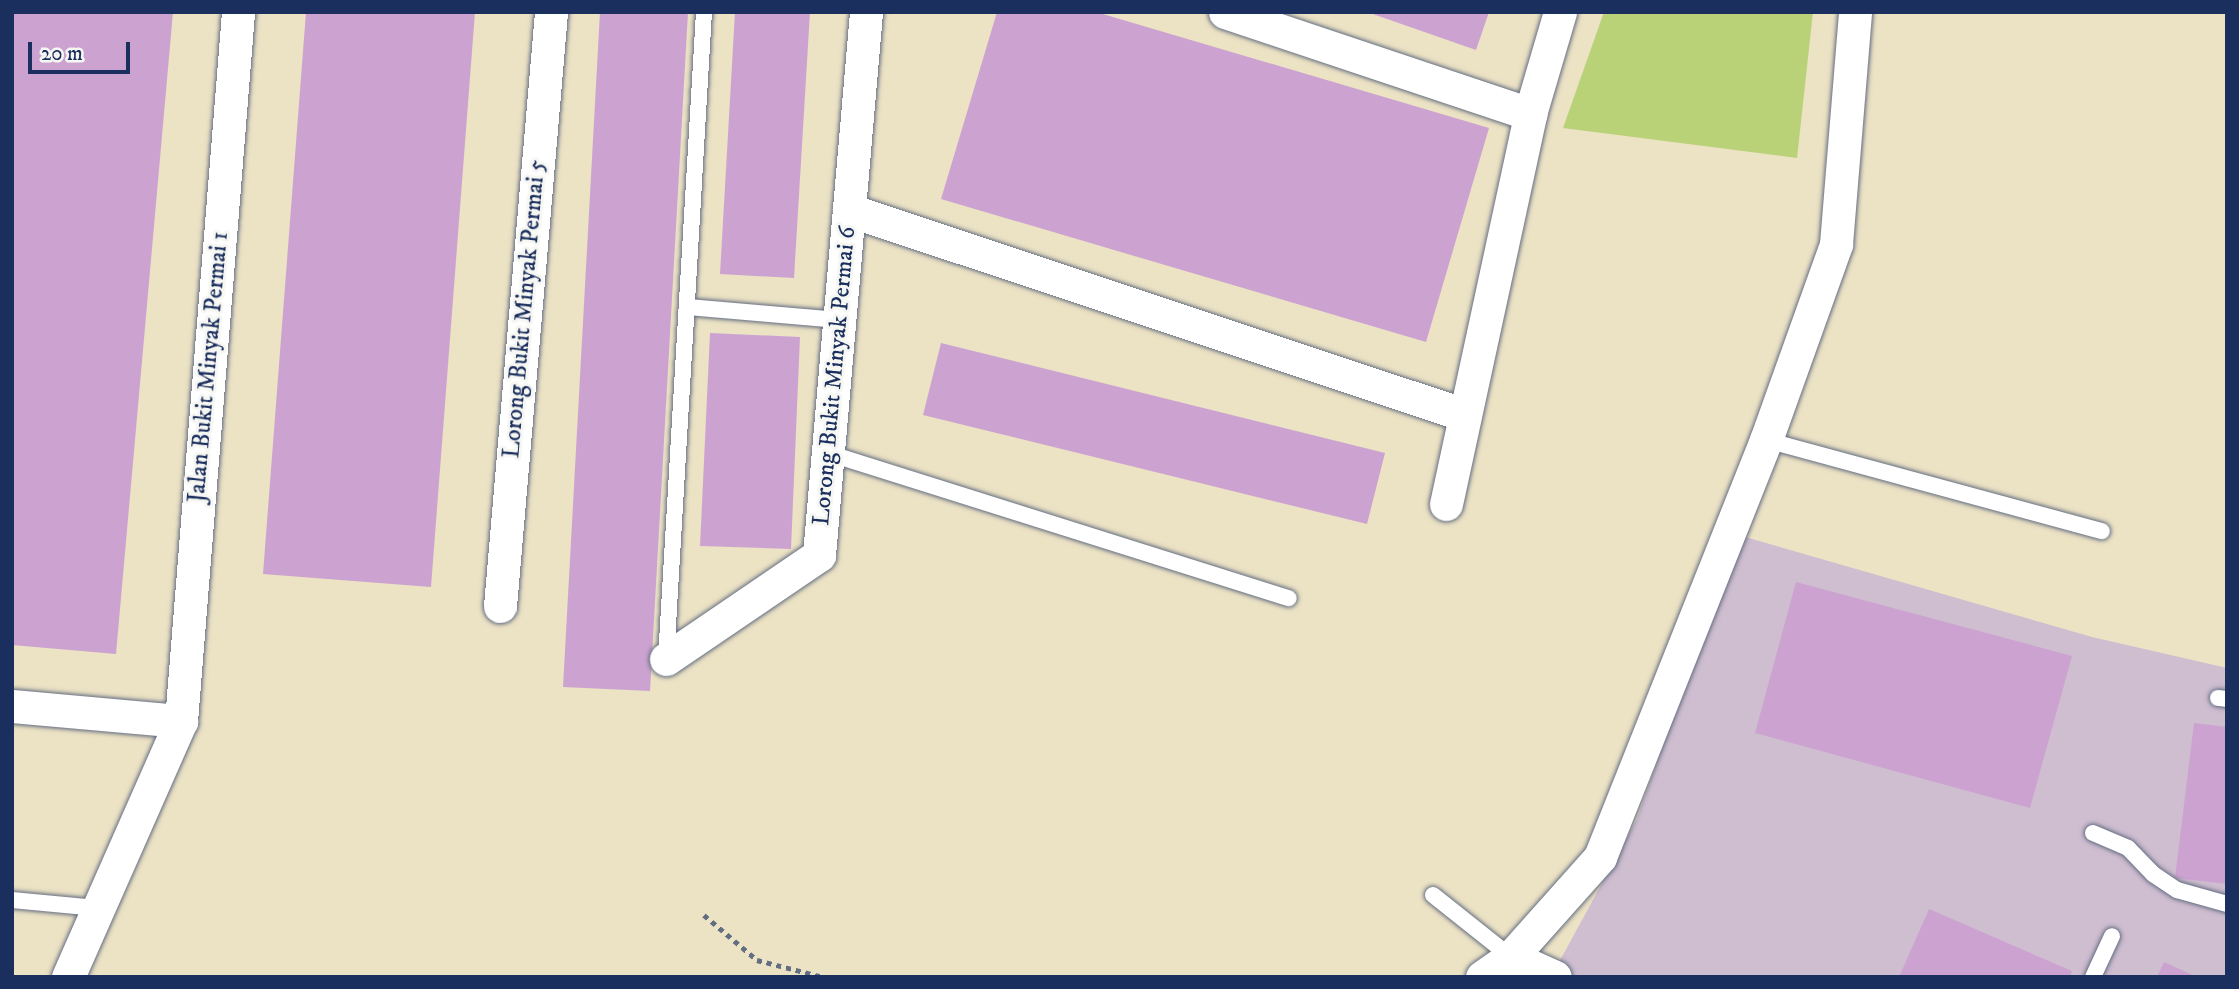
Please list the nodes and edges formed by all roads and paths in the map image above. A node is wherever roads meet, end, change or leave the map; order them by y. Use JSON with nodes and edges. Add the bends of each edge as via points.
{"nodes":[{"id":1,"x":238,"y":12,"type":"edge"},
{"id":2,"x":551,"y":12,"type":"edge"},
{"id":3,"x":704,"y":12,"type":"edge"},
{"id":4,"x":866,"y":12,"type":"edge"},
{"id":5,"x":1225,"y":12,"type":"edge"},
{"id":6,"x":1560,"y":12,"type":"edge"},
{"id":7,"x":1855,"y":12,"type":"edge"},
{"id":8,"x":1530,"y":114,"type":"junction"},
{"id":9,"x":849,"y":210,"type":"junction"},
{"id":10,"x":687,"y":307,"type":"junction"},
{"id":11,"x":839,"y":320,"type":"junction"},
{"id":12,"x":1465,"y":415,"type":"junction"},
{"id":13,"x":1766,"y":440,"type":"junction"},
{"id":14,"x":828,"y":453,"type":"junction"},
{"id":15,"x":1446,"y":505,"type":"dead end"},
{"id":16,"x":2102,"y":531,"type":"dead end"},
{"id":17,"x":1289,"y":598,"type":"dead end"},
{"id":18,"x":500,"y":606,"type":"dead end"},
{"id":19,"x":666,"y":659,"type":"joint"},
{"id":20,"x":12,"y":706,"type":"edge"},
{"id":21,"x":181,"y":721,"type":"junction"},
{"id":22,"x":2093,"y":833,"type":"dead end"},
{"id":23,"x":1433,"y":895,"type":"dead end"},
{"id":24,"x":12,"y":900,"type":"edge"},
{"id":25,"x":2227,"y":904,"type":"edge"},
{"id":26,"x":97,"y":908,"type":"junction"},
{"id":27,"x":704,"y":915,"type":"dead end"},
{"id":28,"x":2112,"y":936,"type":"dead end"},
{"id":29,"x":1511,"y":957,"type":"junction"},
{"id":30,"x":68,"y":977,"type":"edge"},
{"id":31,"x":823,"y":977,"type":"edge"},
{"id":32,"x":1482,"y":977,"type":"edge"},
{"id":33,"x":1555,"y":977,"type":"edge"},
{"id":34,"x":2093,"y":977,"type":"edge"}],
"edges":[{"from":1,"to":21,"type":"street","name":"Jalan Bukit Minyak Permai 1"},
{"from":2,"to":18,"type":"street","name":"Lorong Bukit Minyak Permai 5"},
{"from":3,"to":10,"type":"lane"},
{"from":4,"to":9,"type":"street","name":"Lorong Bukit Minyak Permai 6"},
{"from":5,"to":8,"type":"street"},
{"from":6,"to":8,"type":"street"},
{"from":7,"to":13,"type":"street","via":[[1836,244]]},
{"from":8,"to":12,"type":"street"},
{"from":9,"to":11,"type":"street","name":"Lorong Bukit Minyak Permai 6"},
{"from":9,"to":12,"type":"street"},
{"from":10,"to":11,"type":"lane"},
{"from":10,"to":19,"type":"lane"},
{"from":11,"to":14,"type":"street","name":"Lorong Bukit Minyak Permai 6"},
{"from":12,"to":15,"type":"street"},
{"from":13,"to":16,"type":"lane"},
{"from":13,"to":29,"type":"street","via":[[1601,858]]},
{"from":14,"to":17,"type":"lane"},
{"from":14,"to":19,"type":"street","name":"Lorong Bukit Minyak Permai 6","via":[[819,555]]},
{"from":20,"to":21,"type":"street"},
{"from":21,"to":26,"type":"street","name":"Jalan Bukit Minyak Permai 1"},
{"from":22,"to":25,"type":"lane","via":[[2128,848],[2177,890]]},
{"from":23,"to":29,"type":"lane"},
{"from":24,"to":26,"type":"lane"},
{"from":26,"to":30,"type":"street","name":"Jalan Bukit Minyak Permai 1"},
{"from":27,"to":31,"type":"path","via":[[757,960]]},
{"from":28,"to":34,"type":"lane"},
{"from":29,"to":32,"type":"street"},
{"from":29,"to":33,"type":"street"}]}
